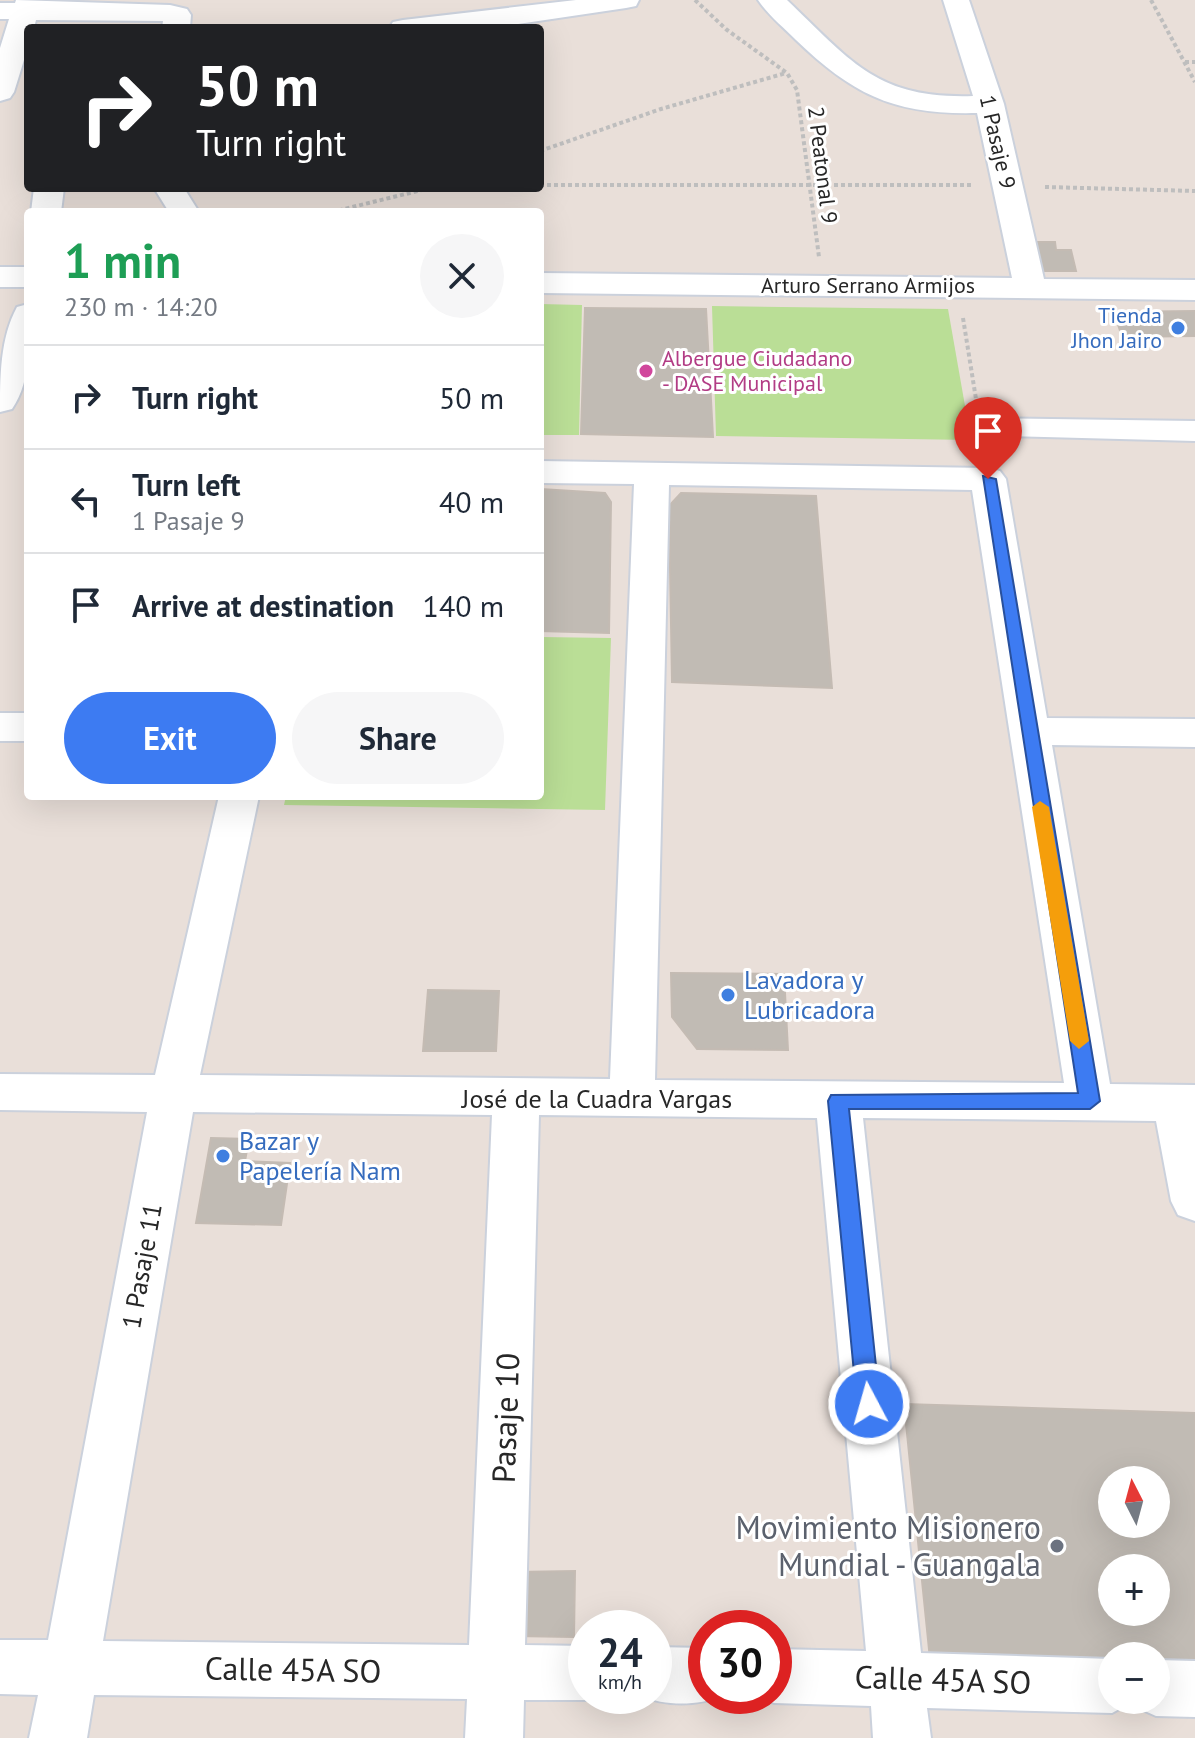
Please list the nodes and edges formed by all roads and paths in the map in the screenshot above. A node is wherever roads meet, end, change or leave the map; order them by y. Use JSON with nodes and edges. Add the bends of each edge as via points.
{"nodes":[{"id":1,"x":626,"y":0,"type":"edge"},
{"id":2,"x":695,"y":0,"type":"edge"},
{"id":3,"x":771,"y":0,"type":"edge"},
{"id":4,"x":956,"y":0,"type":"edge"},
{"id":5,"x":1151,"y":0,"type":"edge"},
{"id":6,"x":124,"y":6,"type":"edge"},
{"id":7,"x":19,"y":7,"type":"edge"},
{"id":8,"x":519,"y":8,"type":"edge"},
{"id":9,"x":176,"y":24,"type":"edge"},
{"id":10,"x":426,"y":24,"type":"edge"},
{"id":11,"x":1185,"y":62,"type":"junction"},
{"id":12,"x":1195,"y":62,"type":"edge"},
{"id":13,"x":787,"y":73,"type":"junction"},
{"id":14,"x":1195,"y":82,"type":"edge"},
{"id":15,"x":0,"y":92,"type":"edge"},
{"id":16,"x":990,"y":104,"type":"junction"},
{"id":17,"x":544,"y":150,"type":"edge"},
{"id":18,"x":544,"y":185,"type":"edge"},
{"id":19,"x":809,"y":185,"type":"junction"},
{"id":20,"x":1008,"y":185,"type":"junction"},
{"id":21,"x":1195,"y":191,"type":"edge"},
{"id":22,"x":414,"y":192,"type":"edge"},
{"id":23,"x":348,"y":208,"type":"edge"},
{"id":24,"x":0,"y":277,"type":"edge"},
{"id":25,"x":24,"y":277,"type":"edge"},
{"id":26,"x":544,"y":283,"type":"edge"},
{"id":27,"x":823,"y":285,"type":"junction"},
{"id":28,"x":957,"y":285,"type":"junction"},
{"id":29,"x":1030,"y":287,"type":"junction"},
{"id":30,"x":1195,"y":290,"type":"edge"},
{"id":31,"x":24,"y":327,"type":"edge"},
{"id":32,"x":0,"y":402,"type":"edge"},
{"id":33,"x":980,"y":428,"type":"joint"},
{"id":34,"x":1195,"y":431,"type":"edge"},
{"id":35,"x":544,"y":472,"type":"edge"},
{"id":36,"x":652,"y":473,"type":"junction"},
{"id":37,"x":0,"y":727,"type":"edge"},
{"id":38,"x":24,"y":727,"type":"edge"},
{"id":39,"x":1028,"y":731,"type":"junction"},
{"id":40,"x":1195,"y":733,"type":"edge"},
{"id":41,"x":238,"y":800,"type":"edge"},
{"id":42,"x":0,"y":1092,"type":"edge"},
{"id":43,"x":173,"y":1096,"type":"junction"},
{"id":44,"x":632,"y":1097,"type":"junction"},
{"id":45,"x":516,"y":1098,"type":"junction"},
{"id":46,"x":838,"y":1101,"type":"junction"},
{"id":47,"x":1090,"y":1101,"type":"junction"},
{"id":48,"x":1186,"y":1102,"type":"edge"},
{"id":49,"x":1195,"y":1201,"type":"edge"},
{"id":50,"x":0,"y":1667,"type":"edge"},
{"id":51,"x":71,"y":1667,"type":"junction"},
{"id":52,"x":498,"y":1672,"type":"junction"},
{"id":53,"x":568,"y":1673,"type":"edge"},
{"id":54,"x":792,"y":1676,"type":"edge"},
{"id":55,"x":896,"y":1678,"type":"junction"},
{"id":56,"x":1098,"y":1685,"type":"edge"},
{"id":57,"x":1170,"y":1688,"type":"edge"},
{"id":58,"x":1195,"y":1689,"type":"edge"},
{"id":59,"x":58,"y":1738,"type":"edge"},
{"id":60,"x":494,"y":1738,"type":"edge"},
{"id":61,"x":902,"y":1738,"type":"edge"}],
"edges":[{"from":1,"to":8,"type":"street"},
{"from":2,"to":13,"type":"path","name":"2 Peatonal 9"},
{"from":3,"to":16,"type":"street","via":[[860,82],[906,101]]},
{"from":4,"to":16,"type":"street","name":"1 Pasaje 9"},
{"from":5,"to":11,"type":"path"},
{"from":6,"to":7,"type":"street"},
{"from":6,"to":9,"type":"street","via":[[177,15]]},
{"from":7,"to":15,"type":"street"},
{"from":8,"to":10,"type":"street"},
{"from":11,"to":12,"type":"path"},
{"from":11,"to":14,"type":"path"},
{"from":13,"to":17,"type":"path"},
{"from":13,"to":19,"type":"path","name":"2 Peatonal 9","via":[[800,104]]},
{"from":16,"to":20,"type":"street","name":"1 Pasaje 9"},
{"from":18,"to":19,"type":"path"},
{"from":19,"to":20,"type":"path"},
{"from":19,"to":27,"type":"path","name":"2 Peatonal 9"},
{"from":20,"to":21,"type":"path"},
{"from":20,"to":29,"type":"street","name":"1 Pasaje 9"},
{"from":22,"to":23,"type":"path"},
{"from":24,"to":25,"type":"street"},
{"from":26,"to":27,"type":"street","name":"Arturo Serrano Armijos"},
{"from":27,"to":28,"type":"street","name":"Arturo Serrano Armijos"},
{"from":28,"to":29,"type":"street","name":"Arturo Serrano Armijos"},
{"from":28,"to":33,"type":"path"},
{"from":29,"to":30,"type":"street","name":"Arturo Serrano Armijos"},
{"from":31,"to":32,"type":"street"},
{"from":33,"to":34,"type":"street"},
{"from":35,"to":36,"type":"street"},
{"from":36,"to":39,"type":"street","via":[[988,479]]},
{"from":36,"to":44,"type":"street"},
{"from":37,"to":38,"type":"street"},
{"from":39,"to":40,"type":"street"},
{"from":39,"to":47,"type":"street"},
{"from":41,"to":43,"type":"street","name":"1 Pasaje 11"},
{"from":42,"to":43,"type":"street","name":"José de la Cuadra Vargas"},
{"from":43,"to":45,"type":"street","name":"José de la Cuadra Vargas"},
{"from":43,"to":51,"type":"street","name":"1 Pasaje 11"},
{"from":44,"to":45,"type":"street","name":"José de la Cuadra Vargas"},
{"from":44,"to":46,"type":"street","name":"José de la Cuadra Vargas"},
{"from":45,"to":52,"type":"street","name":"Pasaje 10"},
{"from":46,"to":47,"type":"street","name":"José de la Cuadra Vargas"},
{"from":46,"to":55,"type":"street"},
{"from":47,"to":48,"type":"street","name":"José de la Cuadra Vargas"},
{"from":48,"to":49,"type":"street"},
{"from":50,"to":51,"type":"street","name":"Calle 45A SO"},
{"from":51,"to":52,"type":"street","name":"Calle 45A SO"},
{"from":51,"to":59,"type":"street","name":"1 Pasaje 11"},
{"from":52,"to":53,"type":"street","name":"Calle 45A SO"},
{"from":52,"to":60,"type":"street","name":"Pasaje 10"},
{"from":54,"to":55,"type":"street","name":"Calle 45A SO"},
{"from":55,"to":56,"type":"street","name":"Calle 45A SO"},
{"from":55,"to":61,"type":"street"},
{"from":57,"to":58,"type":"street"}]}
